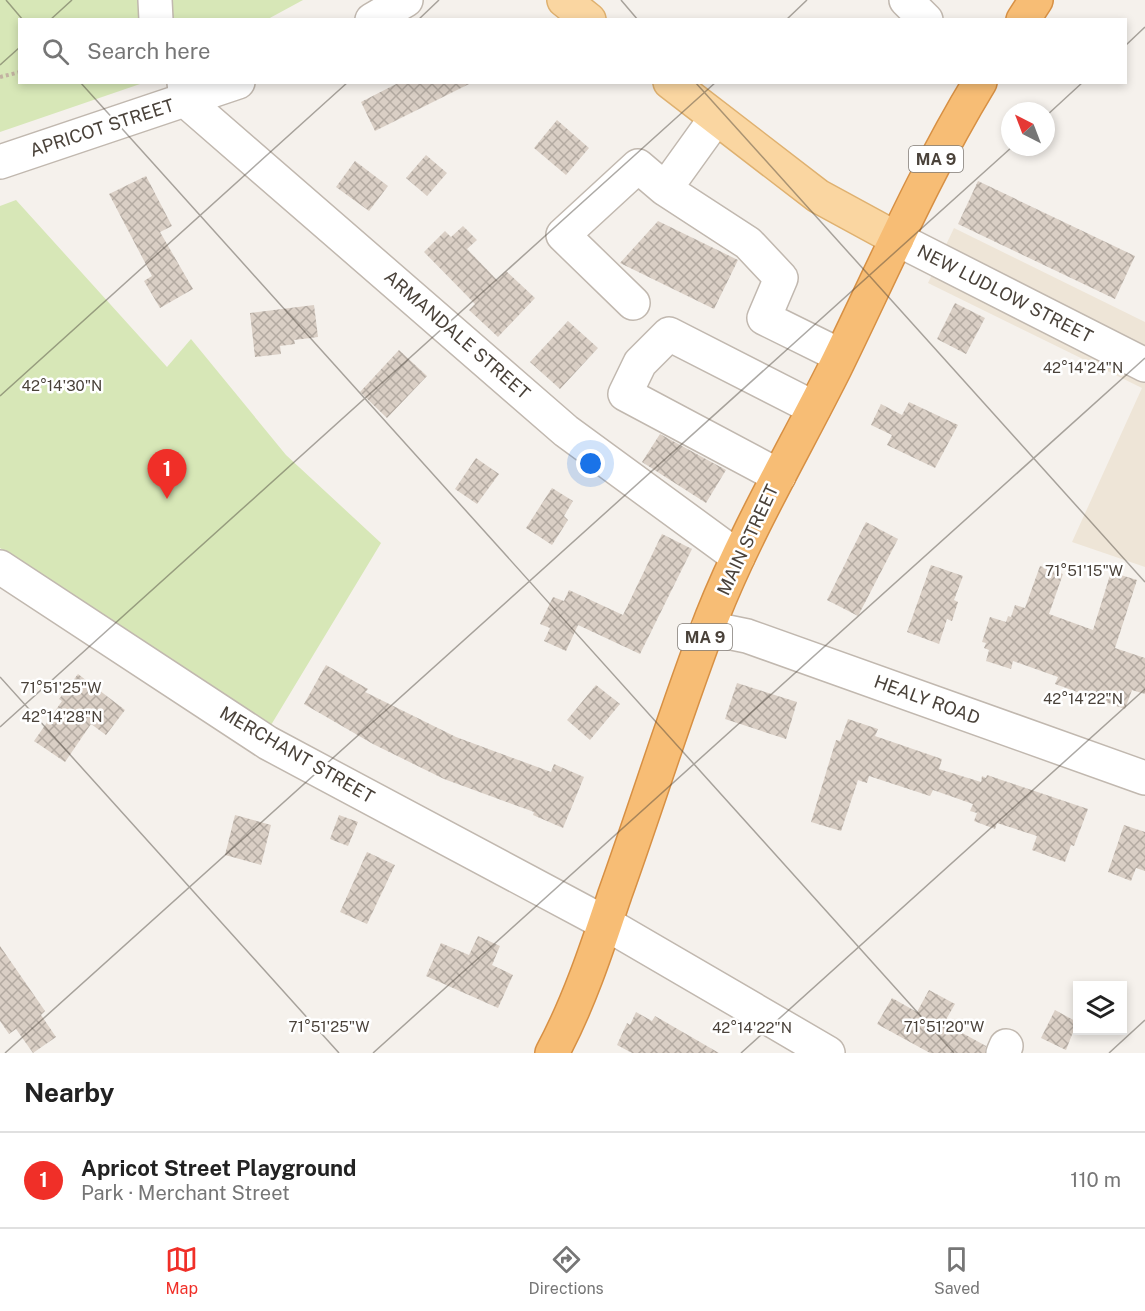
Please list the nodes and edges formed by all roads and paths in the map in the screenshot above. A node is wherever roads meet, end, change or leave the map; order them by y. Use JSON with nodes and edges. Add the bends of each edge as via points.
{"nodes":[{"id":1,"x":155,"y":0,"type":"edge"},
{"id":2,"x":406,"y":0,"type":"edge"},
{"id":3,"x":564,"y":0,"type":"edge"},
{"id":4,"x":906,"y":0,"type":"edge"},
{"id":5,"x":1036,"y":0,"type":"edge"},
{"id":6,"x":156,"y":18,"type":"edge"},
{"id":7,"x":375,"y":18,"type":"edge"},
{"id":8,"x":586,"y":18,"type":"edge"},
{"id":9,"x":924,"y":18,"type":"edge"},
{"id":10,"x":1024,"y":18,"type":"edge"},
{"id":11,"x":18,"y":72,"type":"edge"},
{"id":12,"x":0,"y":77,"type":"edge"},
{"id":13,"x":227,"y":84,"type":"edge"},
{"id":14,"x":673,"y":84,"type":"edge"},
{"id":15,"x":979,"y":84,"type":"edge"},
{"id":16,"x":185,"y":92,"type":"edge"},
{"id":17,"x":716,"y":118,"type":"junction"},
{"id":18,"x":0,"y":162,"type":"edge"},
{"id":19,"x":665,"y":189,"type":"junction"},
{"id":20,"x":897,"y":239,"type":"junction"},
{"id":21,"x":633,"y":303,"type":"dead end"},
{"id":22,"x":839,"y":355,"type":"junction"},
{"id":23,"x":1145,"y":365,"type":"edge"},
{"id":24,"x":814,"y":408,"type":"junction"},
{"id":25,"x":779,"y":476,"type":"junction"},
{"id":26,"x":738,"y":557,"type":"junction"},
{"id":27,"x":0,"y":567,"type":"edge"},
{"id":28,"x":708,"y":628,"type":"junction"},
{"id":29,"x":1145,"y":778,"type":"edge"},
{"id":30,"x":605,"y":923,"type":"junction"},
{"id":31,"x":552,"y":1053,"type":"edge"},
{"id":32,"x":828,"y":1053,"type":"edge"}],
"edges":[{"from":1,"to":6,"type":"street"},
{"from":2,"to":7,"type":"street"},
{"from":3,"to":8,"type":"main road"},
{"from":4,"to":9,"type":"street"},
{"from":5,"to":10,"type":"highway"},
{"from":11,"to":12,"type":"path"},
{"from":13,"to":16,"type":"street","name":"APRICOT STREET"},
{"from":14,"to":17,"type":"main road"},
{"from":15,"to":20,"type":"highway","name":"MAIN STREET","number":"MA 9"},
{"from":16,"to":18,"type":"street","name":"APRICOT STREET"},
{"from":16,"to":26,"type":"street","name":"ARMANDALE STREET","via":[[566,431]]},
{"from":17,"to":19,"type":"street"},
{"from":17,"to":20,"type":"main road","via":[[818,196]]},
{"from":19,"to":21,"type":"street","via":[[638,166],[563,235]]},
{"from":19,"to":22,"type":"street","via":[[748,243],[781,278],[764,318]]},
{"from":20,"to":22,"type":"highway","name":"MAIN STREET","number":"MA 9"},
{"from":20,"to":23,"type":"street","name":"NEW LUDLOW STREET"},
{"from":22,"to":24,"type":"highway","name":"MAIN STREET","number":"MA 9"},
{"from":24,"to":25,"type":"highway","name":"MAIN STREET","number":"MA 9"},
{"from":24,"to":25,"type":"street","via":[[669,334],[640,363],[625,394]]},
{"from":25,"to":26,"type":"highway","name":"MAIN STREET","number":"MA 9"},
{"from":26,"to":28,"type":"highway","name":"MAIN STREET","number":"MA 9"},
{"from":27,"to":30,"type":"street","name":"MERCHANT STREET","via":[[268,743]]},
{"from":28,"to":29,"type":"street","name":"HEALY ROAD","via":[[747,636]]},
{"from":28,"to":30,"type":"highway","name":"MAIN STREET","number":"MA 9"},
{"from":30,"to":31,"type":"highway","name":"MAIN STREET","number":"MA 9","via":[[569,1023]]},
{"from":30,"to":32,"type":"street","name":"MERCHANT STREET"}]}
